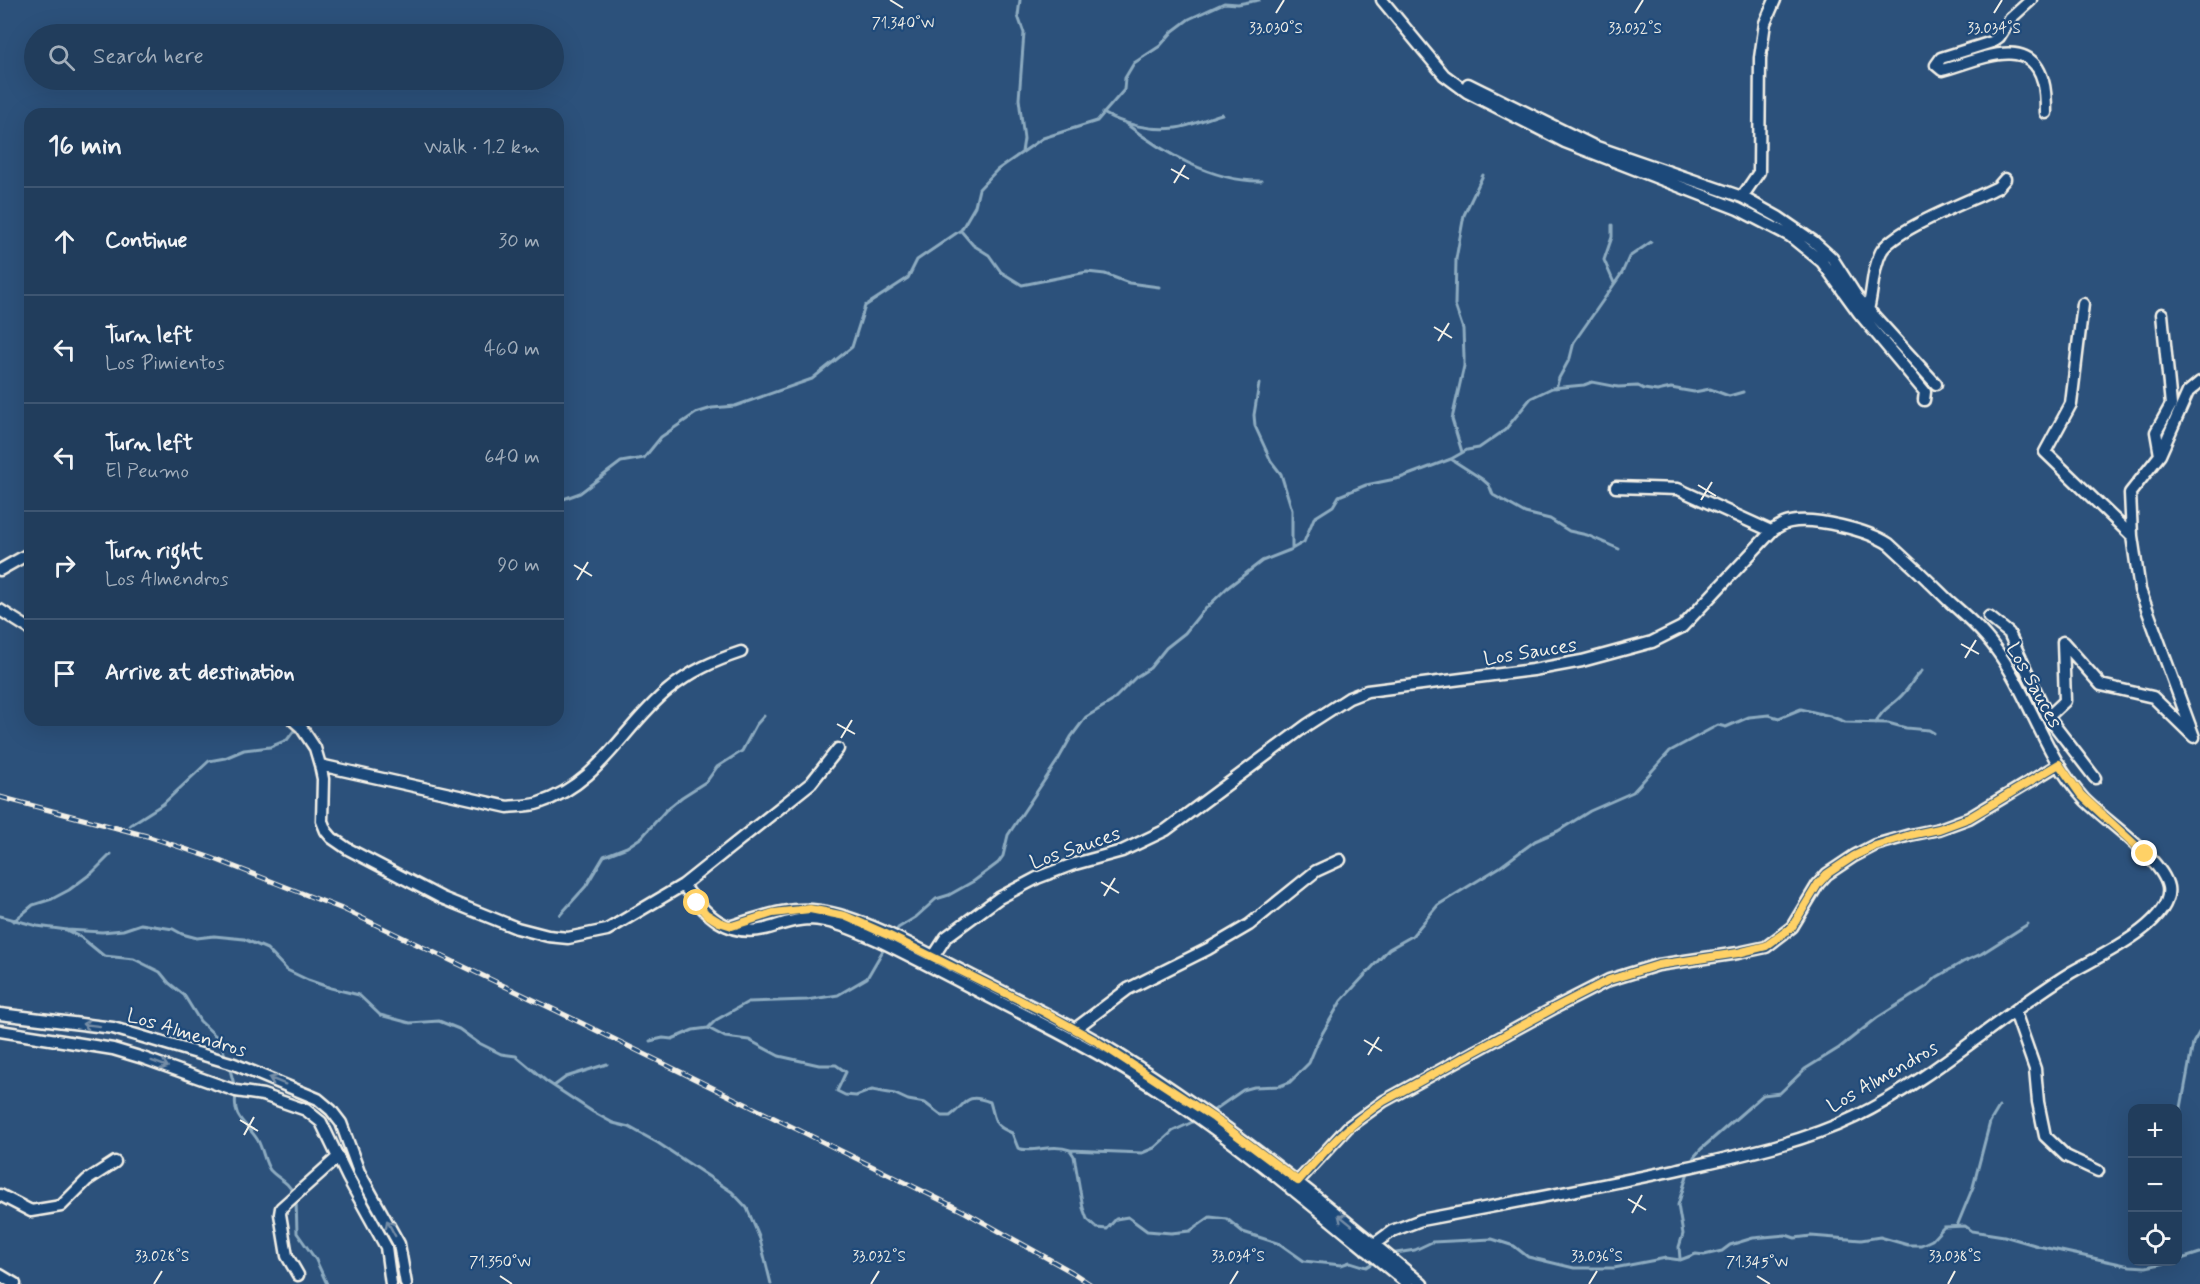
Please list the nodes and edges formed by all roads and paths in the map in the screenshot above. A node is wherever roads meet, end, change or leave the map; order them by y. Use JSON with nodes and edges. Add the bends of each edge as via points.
{"nodes":[{"id":1,"x":1382,"y":0,"type":"edge"},
{"id":2,"x":1775,"y":0,"type":"edge"},
{"id":3,"x":2031,"y":0,"type":"edge"},
{"id":4,"x":1468,"y":84,"type":"dead end"},
{"id":5,"x":2046,"y":113,"type":"dead end"},
{"id":6,"x":2005,"y":179,"type":"dead end"},
{"id":7,"x":1742,"y":197,"type":"junction"},
{"id":8,"x":2083,"y":304,"type":"dead end"},
{"id":9,"x":1868,"y":310,"type":"junction"},
{"id":10,"x":2162,"y":314,"type":"dead end"},
{"id":11,"x":2200,"y":382,"type":"edge"},
{"id":12,"x":1936,"y":384,"type":"dead end"},
{"id":13,"x":1924,"y":400,"type":"dead end"},
{"id":14,"x":2160,"y":455,"type":"junction"},
{"id":15,"x":1616,"y":487,"type":"dead end"},
{"id":16,"x":1771,"y":531,"type":"junction"},
{"id":17,"x":2132,"y":536,"type":"junction"},
{"id":18,"x":24,"y":556,"type":"edge"},
{"id":19,"x":0,"y":570,"type":"edge"},
{"id":20,"x":0,"y":610,"type":"edge"},
{"id":21,"x":1989,"y":617,"type":"dead end"},
{"id":22,"x":24,"y":625,"type":"edge"},
{"id":23,"x":741,"y":652,"type":"dead end"},
{"id":24,"x":2048,"y":717,"type":"junction"},
{"id":25,"x":300,"y":726,"type":"edge"},
{"id":26,"x":838,"y":749,"type":"dead end"},
{"id":27,"x":2059,"y":764,"type":"junction"},
{"id":28,"x":320,"y":765,"type":"junction"},
{"id":29,"x":2095,"y":778,"type":"dead end"},
{"id":30,"x":1340,"y":860,"type":"dead end"},
{"id":31,"x":683,"y":885,"type":"junction"},
{"id":32,"x":931,"y":961,"type":"junction"},
{"id":33,"x":2014,"y":1012,"type":"junction"},
{"id":34,"x":0,"y":1014,"type":"edge"},
{"id":35,"x":1075,"y":1029,"type":"junction"},
{"id":36,"x":0,"y":1031,"type":"edge"},
{"id":37,"x":343,"y":1129,"type":"junction"},
{"id":38,"x":330,"y":1141,"type":"junction"},
{"id":39,"x":338,"y":1157,"type":"junction"},
{"id":40,"x":115,"y":1162,"type":"dead end"},
{"id":41,"x":2098,"y":1171,"type":"dead end"},
{"id":42,"x":1294,"y":1185,"type":"junction"},
{"id":43,"x":0,"y":1195,"type":"edge"},
{"id":44,"x":1370,"y":1246,"type":"junction"},
{"id":45,"x":0,"y":1275,"type":"edge"},
{"id":46,"x":297,"y":1275,"type":"dead end"},
{"id":47,"x":15,"y":1284,"type":"edge"},
{"id":48,"x":391,"y":1284,"type":"edge"},
{"id":49,"x":406,"y":1284,"type":"edge"},
{"id":50,"x":1408,"y":1284,"type":"edge"},
{"id":51,"x":1422,"y":1284,"type":"edge"}],
"edges":[{"from":1,"to":13,"type":"street","via":[[1444,75],[1467,92],[1565,142],[1738,209],[1790,236],[1822,262],[1925,392]]},
{"from":2,"to":7,"type":"street","via":[[1765,23],[1760,58],[1759,172]]},
{"from":3,"to":5,"type":"street","via":[[1992,42],[1941,58],[1936,66],[1942,70],[2003,53],[2025,55],[2044,82]]},
{"from":4,"to":7,"type":"street","via":[[1594,146]]},
{"from":6,"to":9,"type":"street","via":[[1998,187],[1924,221],[1883,248],[1874,267]]},
{"from":7,"to":9,"type":"street","via":[[1778,217],[1832,258]]},
{"from":8,"to":17,"type":"street","via":[[2071,404],[2045,452]]},
{"from":9,"to":12,"type":"street"},
{"from":10,"to":14,"type":"street","via":[[2171,405],[2156,432]]},
{"from":11,"to":14,"type":"street","via":[[2188,392]]},
{"from":14,"to":17,"type":"street","via":[[2130,493]]},
{"from":15,"to":16,"type":"street","via":[[1678,489]]},
{"from":16,"to":27,"type":"street","name":"Los Sauces","via":[[1782,524],[1809,521],[1871,533],[1889,544],[1995,647]]},
{"from":16,"to":32,"type":"street","name":"Los Sauces","via":[[1697,612],[1668,635],[1582,661],[1367,691],[1349,698],[1306,725],[1166,830],[1122,851],[1037,878],[999,898],[946,937]]},
{"from":17,"to":24,"type":"street","via":[[2140,590],[2194,737],[2153,697],[2101,685],[2063,642],[2065,701]]},
{"from":18,"to":19,"type":"street"},
{"from":20,"to":22,"type":"street"},
{"from":21,"to":24,"type":"street","via":[[2009,633]]},
{"from":23,"to":28,"type":"street","via":[[712,661],[666,691],[577,786],[539,803],[508,807]]},
{"from":24,"to":29,"type":"street"},
{"from":25,"to":28,"type":"street","via":[[315,748]]},
{"from":26,"to":31,"type":"street","via":[[811,783]]},
{"from":27,"to":33,"type":"street","name":"Los Almendros","via":[[2081,795],[2160,870],[2168,888],[2167,897],[2157,915],[2124,944],[2044,989]]},
{"from":27,"to":42,"type":"street","via":[[1969,818],[1854,856],[1827,874],[1792,927],[1766,946],[1658,965],[1609,980],[1384,1101],[1335,1140]]},
{"from":28,"to":31,"type":"street","via":[[322,821],[332,838],[442,898],[517,928],[558,937],[585,936],[607,930]]},
{"from":30,"to":35,"type":"street","via":[[1316,871],[1248,925],[1208,950],[1128,989]]},
{"from":31,"to":32,"type":"street","via":[[706,914],[732,926],[786,910],[822,911],[845,916]]},
{"from":32,"to":35,"type":"street"},
{"from":32,"to":42,"type":"street","via":[[1120,1065]]},
{"from":33,"to":41,"type":"street","via":[[2035,1069],[2045,1136],[2066,1156]]},
{"from":33,"to":44,"type":"street","name":"Los Almendros","via":[[1896,1094],[1826,1129],[1771,1148],[1707,1163],[1421,1220],[1392,1231]]},
{"from":37,"to":34,"type":"street","name":"Los Almendros","one_way":true,"via":[[318,1099],[234,1064],[113,1028]]},
{"from":35,"to":42,"type":"street","via":[[1214,1118]]},
{"from":36,"to":38,"type":"street","name":"Los Almendros","one_way":true,"via":[[113,1049],[236,1091],[286,1101],[321,1122]]},
{"from":37,"to":38,"type":"street"},
{"from":49,"to":37,"type":"street","name":"Los Almendros","one_way":true,"via":[[399,1244],[359,1172]]},
{"from":38,"to":39,"type":"street","name":"Los Almendros"},
{"from":39,"to":46,"type":"street","via":[[281,1208],[287,1256]]},
{"from":39,"to":48,"type":"street","name":"Los Almendros","via":[[386,1247]]},
{"from":40,"to":43,"type":"street","via":[[87,1180],[61,1206],[31,1211]]},
{"from":42,"to":44,"type":"street"},
{"from":44,"to":50,"type":"street"},
{"from":44,"to":51,"type":"street"},
{"from":45,"to":47,"type":"street"}]}
